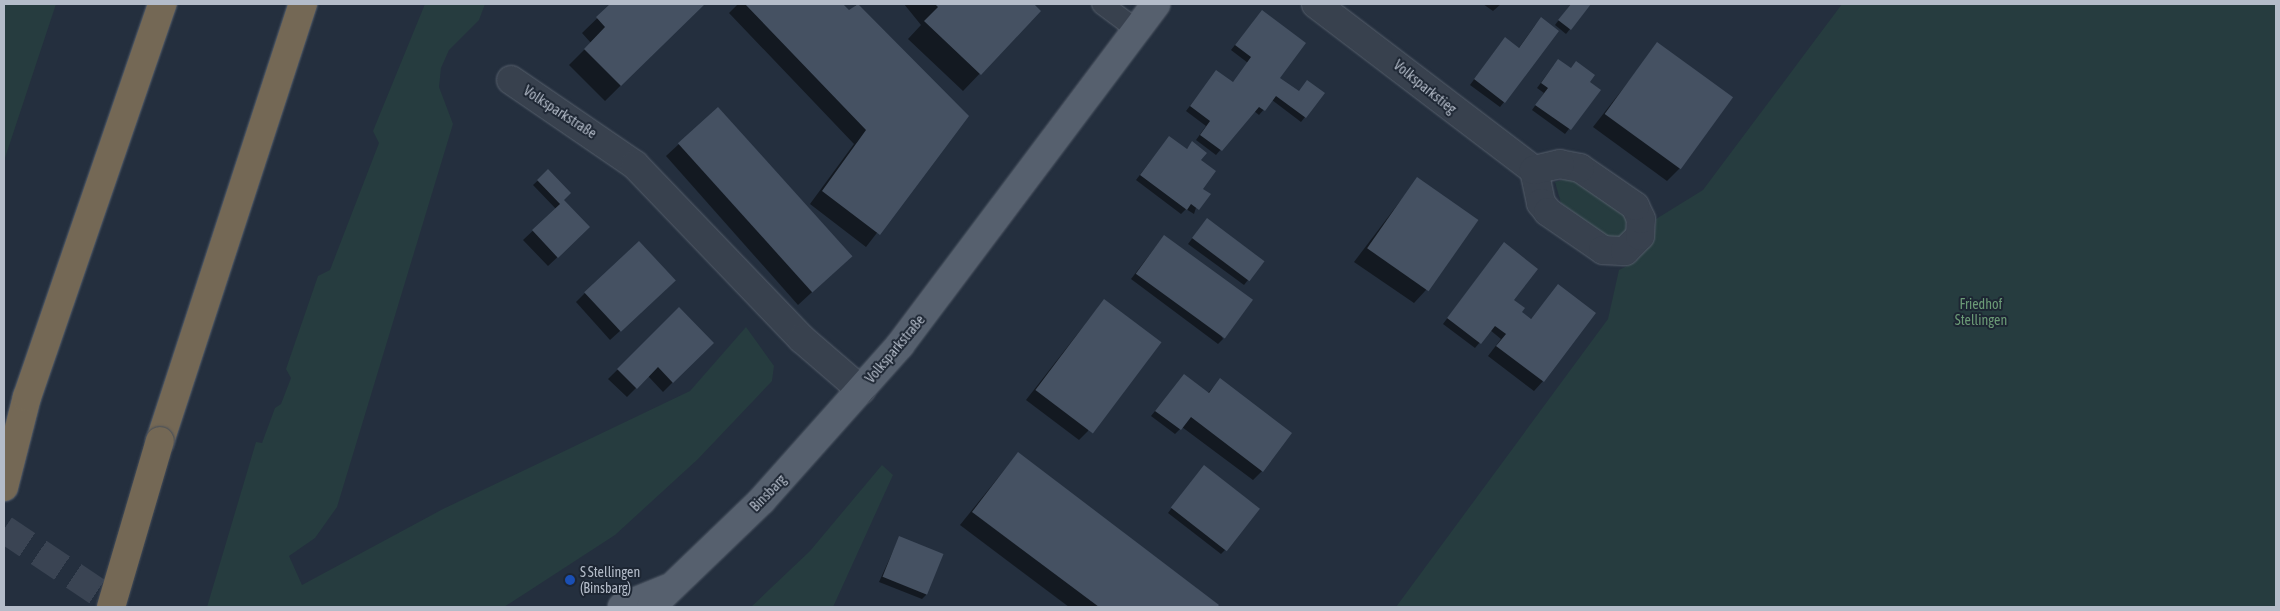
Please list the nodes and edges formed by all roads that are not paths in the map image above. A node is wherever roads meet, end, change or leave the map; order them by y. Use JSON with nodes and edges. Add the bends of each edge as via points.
{"nodes":[{"id":1,"x":162,"y":4,"type":"edge"},
{"id":2,"x":303,"y":4,"type":"edge"},
{"id":3,"x":1102,"y":4,"type":"edge"},
{"id":4,"x":1156,"y":4,"type":"edge"},
{"id":5,"x":1316,"y":4,"type":"edge"},
{"id":6,"x":1137,"y":30,"type":"junction"},
{"id":7,"x":511,"y":80,"type":"dead end"},
{"id":8,"x":1534,"y":170,"type":"dead end"},
{"id":9,"x":861,"y":390,"type":"junction"},
{"id":10,"x":4,"y":487,"type":"edge"},
{"id":11,"x":659,"y":598,"type":"edge"},
{"id":12,"x":111,"y":607,"type":"edge"},
{"id":13,"x":622,"y":607,"type":"edge"}],
"edges":[{"from":1,"to":10,"type":"highway","via":[[27,397]]},
{"from":2,"to":12,"type":"highway","bridge":true,"via":[[160,441]]},
{"from":3,"to":6,"type":"lane"},
{"from":4,"to":6,"type":"main road","name":"Volksparkstraße"},
{"from":5,"to":8,"type":"street","name":"Volksparkstieg"},
{"from":6,"to":9,"type":"main road","name":"Volksparkstraße","via":[[940,295]]},
{"from":7,"to":9,"type":"street","name":"Volksparkstraße","via":[[635,165],[802,339]]},
{"from":9,"to":11,"type":"main road","name":"Binsbarg","via":[[762,500]]},
{"from":11,"to":13,"type":"main road","name":"Binsbarg"}]}
